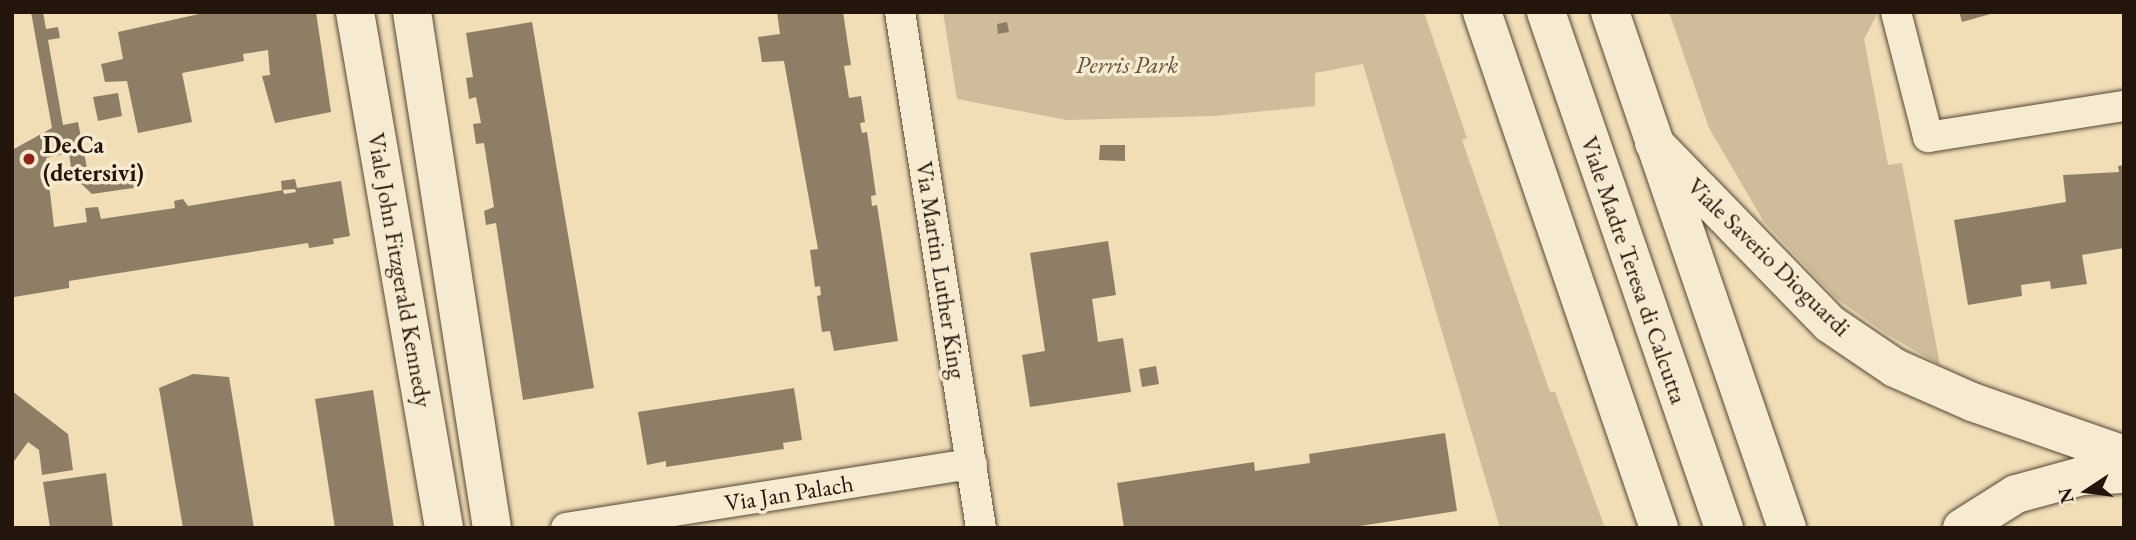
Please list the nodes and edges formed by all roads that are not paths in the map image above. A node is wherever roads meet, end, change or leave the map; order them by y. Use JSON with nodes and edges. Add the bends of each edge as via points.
{"nodes":[{"id":1,"x":355,"y":12,"type":"edge"},
{"id":2,"x":412,"y":12,"type":"edge"},
{"id":3,"x":900,"y":12,"type":"edge"},
{"id":4,"x":1482,"y":12,"type":"edge"},
{"id":5,"x":1546,"y":12,"type":"edge"},
{"id":6,"x":1610,"y":12,"type":"edge"},
{"id":7,"x":1896,"y":12,"type":"edge"},
{"id":8,"x":2124,"y":106,"type":"edge"},
{"id":9,"x":1654,"y":143,"type":"junction"},
{"id":10,"x":2124,"y":455,"type":"edge"},
{"id":11,"x":972,"y":464,"type":"junction"},
{"id":12,"x":2124,"y":474,"type":"edge"},
{"id":13,"x":635,"y":522,"type":"edge"},
{"id":14,"x":444,"y":528,"type":"edge"},
{"id":15,"x":492,"y":528,"type":"edge"},
{"id":16,"x":566,"y":528,"type":"edge"},
{"id":17,"x":981,"y":528,"type":"edge"},
{"id":18,"x":1659,"y":528,"type":"edge"},
{"id":19,"x":1724,"y":528,"type":"edge"},
{"id":20,"x":1787,"y":528,"type":"edge"},
{"id":21,"x":1962,"y":528,"type":"edge"}],
"edges":[{"from":1,"to":14,"type":"main road","name":"Viale John Fitzgerald Kennedy"},
{"from":2,"to":15,"type":"main road","name":"Viale John Fitzgerald Kennedy"},
{"from":3,"to":11,"type":"street","name":"Via Martin Luther King"},
{"from":4,"to":18,"type":"main road"},
{"from":5,"to":19,"type":"main road","name":"Viale Madre Teresa di Calcutta"},
{"from":6,"to":9,"type":"main road"},
{"from":7,"to":8,"type":"street","via":[[1928,137]]},
{"from":9,"to":10,"type":"main road","name":"Viale Saverio Dioguardi","via":[[1830,324],[1895,368],[1972,402]]},
{"from":9,"to":20,"type":"main road"},
{"from":11,"to":13,"type":"street","name":"Via Jan Palach"},
{"from":11,"to":17,"type":"street","name":"Via Martin Luther King"},
{"from":12,"to":21,"type":"main road","via":[[2082,476],[2016,494]]},
{"from":13,"to":16,"type":"street","name":"Via Jan Palach"}]}
